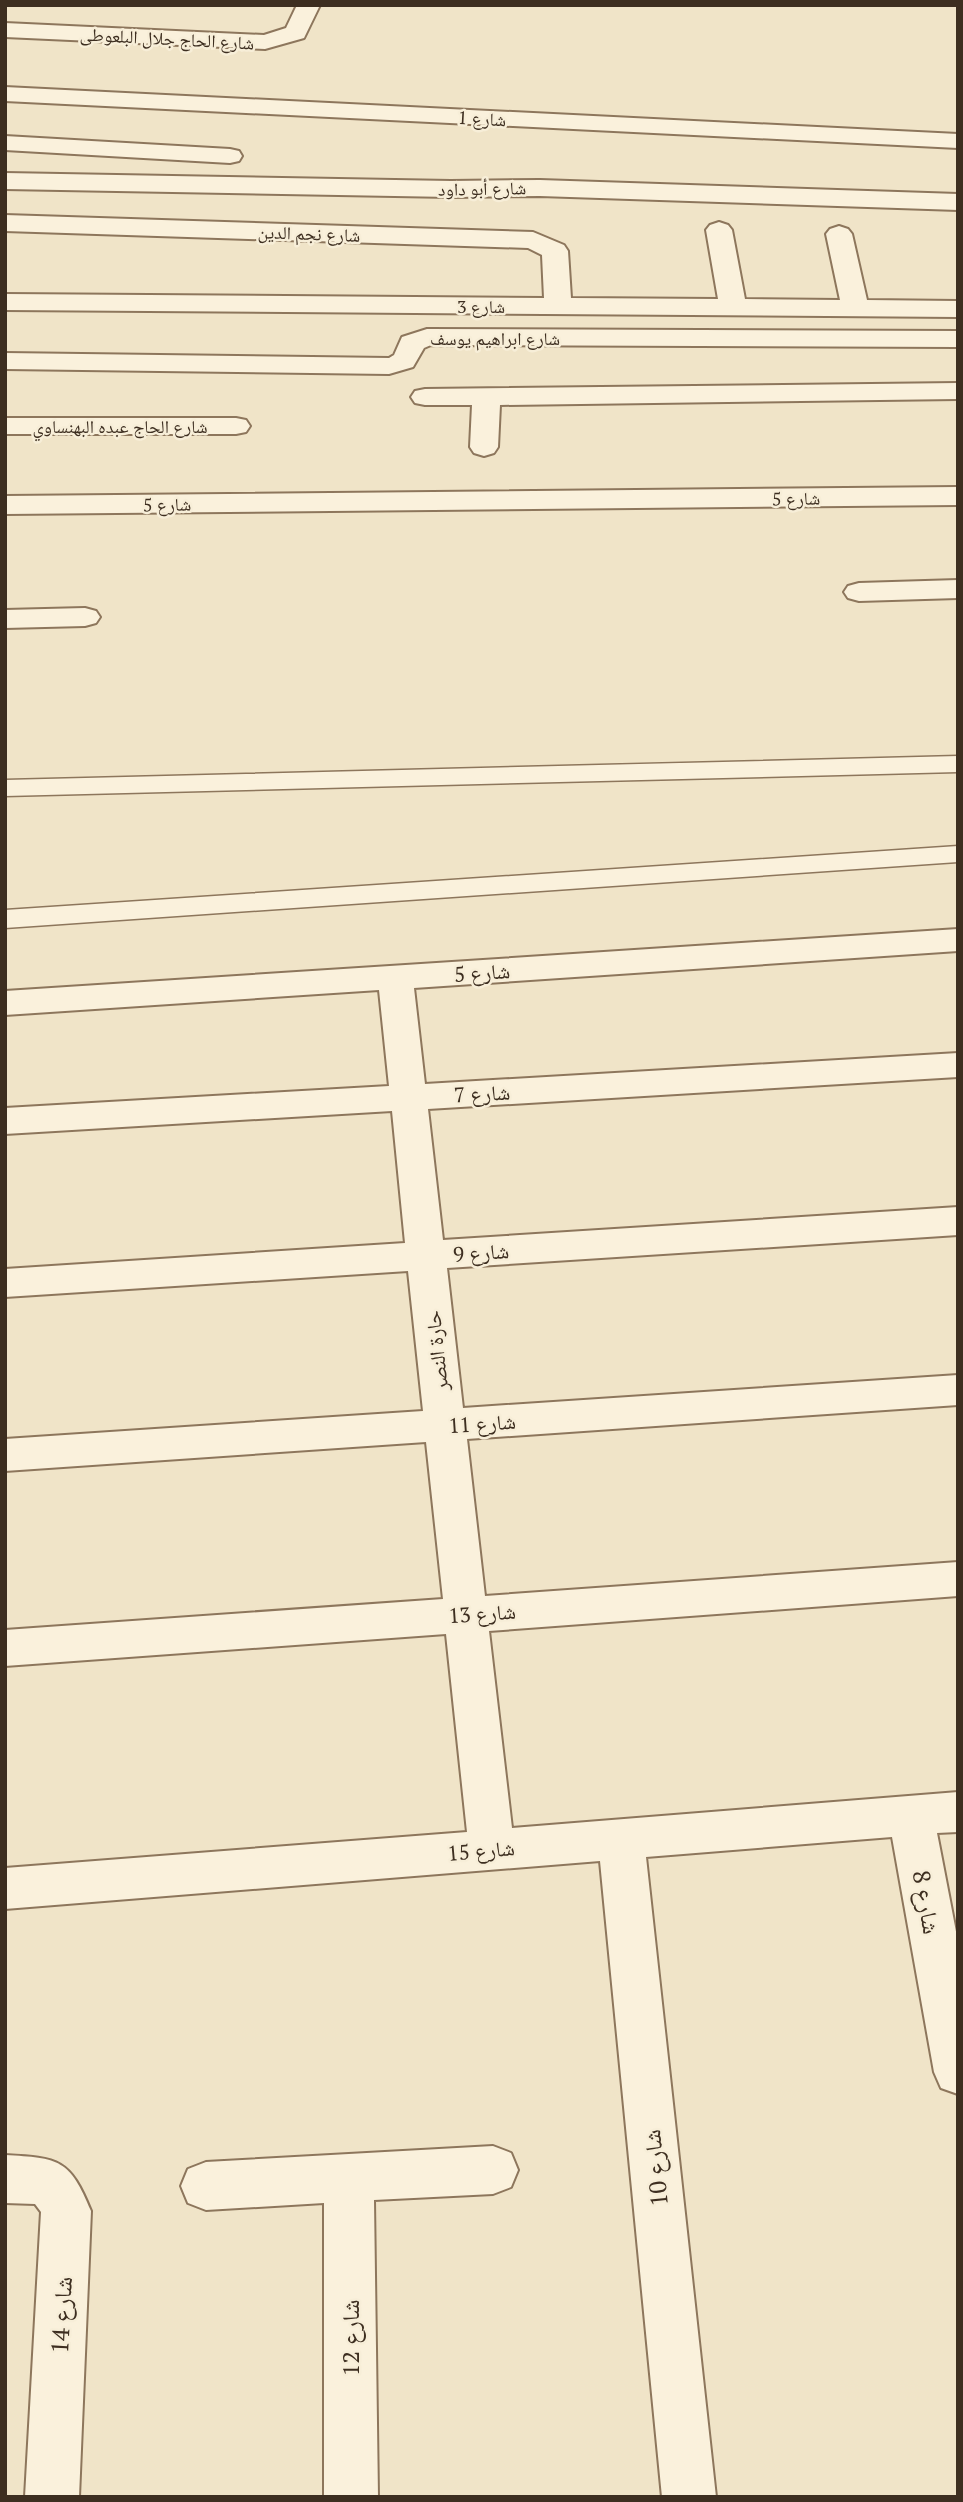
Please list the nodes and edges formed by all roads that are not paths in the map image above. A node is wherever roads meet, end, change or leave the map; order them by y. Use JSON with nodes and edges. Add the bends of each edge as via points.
{"nodes":[{"id":1,"x":309,"y":5,"type":"edge"},
{"id":2,"x":5,"y":30,"type":"edge"},
{"id":3,"x":5,"y":94,"type":"edge"},
{"id":4,"x":958,"y":141,"type":"edge"},
{"id":5,"x":5,"y":143,"type":"edge"},
{"id":6,"x":230,"y":156,"type":"dead end"},
{"id":7,"x":5,"y":180,"type":"edge"},
{"id":8,"x":958,"y":202,"type":"edge"},
{"id":9,"x":5,"y":223,"type":"edge"},
{"id":10,"x":719,"y":230,"type":"dead end"},
{"id":11,"x":839,"y":234,"type":"dead end"},
{"id":12,"x":5,"y":302,"type":"edge"},
{"id":13,"x":558,"y":306,"type":"junction"},
{"id":14,"x":733,"y":307,"type":"junction"},
{"id":15,"x":855,"y":309,"type":"junction"},
{"id":16,"x":958,"y":309,"type":"edge"},
{"id":17,"x":958,"y":339,"type":"edge"},
{"id":18,"x":5,"y":361,"type":"edge"},
{"id":19,"x":958,"y":391,"type":"edge"},
{"id":20,"x":487,"y":396,"type":"junction"},
{"id":21,"x":425,"y":397,"type":"dead end"},
{"id":22,"x":5,"y":426,"type":"edge"},
{"id":23,"x":236,"y":426,"type":"dead end"},
{"id":24,"x":484,"y":447,"type":"dead end"},
{"id":25,"x":958,"y":496,"type":"edge"},
{"id":26,"x":5,"y":505,"type":"edge"},
{"id":27,"x":958,"y":589,"type":"edge"},
{"id":28,"x":859,"y":592,"type":"dead end"},
{"id":29,"x":85,"y":617,"type":"dead end"},
{"id":30,"x":5,"y":619,"type":"edge"},
{"id":31,"x":958,"y":764,"type":"edge"},
{"id":32,"x":5,"y":788,"type":"edge"},
{"id":33,"x":958,"y":854,"type":"edge"},
{"id":34,"x":5,"y":919,"type":"edge"},
{"id":35,"x":958,"y":940,"type":"edge"},
{"id":36,"x":394,"y":977,"type":"junction"},
{"id":37,"x":5,"y":1003,"type":"edge"},
{"id":38,"x":958,"y":1065,"type":"edge"},
{"id":39,"x":408,"y":1098,"type":"junction"},
{"id":40,"x":5,"y":1121,"type":"edge"},
{"id":41,"x":958,"y":1221,"type":"edge"},
{"id":42,"x":425,"y":1255,"type":"junction"},
{"id":43,"x":5,"y":1283,"type":"edge"},
{"id":44,"x":958,"y":1390,"type":"edge"},
{"id":45,"x":444,"y":1425,"type":"junction"},
{"id":46,"x":5,"y":1455,"type":"edge"},
{"id":47,"x":958,"y":1579,"type":"edge"},
{"id":48,"x":466,"y":1615,"type":"junction"},
{"id":49,"x":5,"y":1648,"type":"edge"},
{"id":50,"x":958,"y":1812,"type":"edge"},
{"id":51,"x":911,"y":1815,"type":"junction"},
{"id":52,"x":621,"y":1838,"type":"junction"},
{"id":53,"x":492,"y":1849,"type":"junction"},
{"id":54,"x":6,"y":1893,"type":"edge"},
{"id":55,"x":958,"y":2072,"type":"edge"},
{"id":56,"x":493,"y":2170,"type":"dead end"},
{"id":57,"x":349,"y":2178,"type":"junction"},
{"id":58,"x":5,"y":2179,"type":"edge"},
{"id":59,"x":206,"y":2186,"type":"dead end"},
{"id":60,"x":52,"y":2497,"type":"edge"},
{"id":61,"x":351,"y":2497,"type":"edge"},
{"id":62,"x":689,"y":2497,"type":"edge"}],
"edges":[{"from":1,"to":2,"type":"street","name":"شارع الحاج جلال البلعوطى","via":[[296,33],[265,42]]},
{"from":3,"to":4,"type":"street","name":"شارع 1"},
{"from":5,"to":6,"type":"street"},
{"from":7,"to":8,"type":"street","name":"شارع أبو داود","via":[[540,187]]},
{"from":9,"to":13,"type":"street","name":"شارع نجم الدين","via":[[533,240],[555,251]]},
{"from":10,"to":14,"type":"street"},
{"from":11,"to":15,"type":"street"},
{"from":12,"to":13,"type":"street","name":"شارع 3"},
{"from":13,"to":14,"type":"street","name":"شارع 3"},
{"from":14,"to":15,"type":"street","name":"شارع 3"},
{"from":15,"to":16,"type":"street","name":"شارع 3"},
{"from":17,"to":18,"type":"street","name":"شارع ابراهيم يوسف","via":[[427,337],[412,343],[404,362],[389,366]]},
{"from":19,"to":20,"type":"street"},
{"from":20,"to":21,"type":"street"},
{"from":20,"to":24,"type":"street"},
{"from":22,"to":23,"type":"street","name":"شارع الحاج عبده البهنساوي"},
{"from":25,"to":26,"type":"street","name":"شارع 5"},
{"from":27,"to":28,"type":"street"},
{"from":29,"to":30,"type":"street"},
{"from":31,"to":32,"type":"lane"},
{"from":33,"to":34,"type":"lane"},
{"from":35,"to":36,"type":"street","name":"شارع 5"},
{"from":36,"to":37,"type":"street","name":"شارع 5"},
{"from":36,"to":39,"type":"street","name":"حارة النصر"},
{"from":38,"to":39,"type":"street","name":"شارع 7"},
{"from":39,"to":40,"type":"street","name":"شارع 7"},
{"from":39,"to":42,"type":"street","name":"حارة النصر"},
{"from":41,"to":42,"type":"street","name":"شارع 9"},
{"from":42,"to":43,"type":"street","name":"شارع 9"},
{"from":42,"to":45,"type":"street","name":"حارة النصر"},
{"from":44,"to":45,"type":"street","name":"شارع 11"},
{"from":45,"to":46,"type":"street","name":"شارع 11"},
{"from":45,"to":48,"type":"street","name":"حارة النصر"},
{"from":47,"to":48,"type":"street","name":"شارع 13"},
{"from":48,"to":49,"type":"street","name":"شارع 13"},
{"from":48,"to":53,"type":"street","name":"حارة النصر"},
{"from":50,"to":51,"type":"street","name":"شارع 15"},
{"from":51,"to":52,"type":"street","name":"شارع 15"},
{"from":51,"to":55,"type":"street","name":"شارع 8"},
{"from":52,"to":53,"type":"street","name":"شارع 15"},
{"from":52,"to":62,"type":"street","name":"شارع 10"},
{"from":53,"to":54,"type":"street","name":"شارع 15"},
{"from":56,"to":57,"type":"street"},
{"from":57,"to":59,"type":"street"},
{"from":57,"to":61,"type":"street","name":"شارع 12"},
{"from":58,"to":60,"type":"street","name":"شارع 14","via":[[50,2183],[59,2191],[66,2211]]}]}
